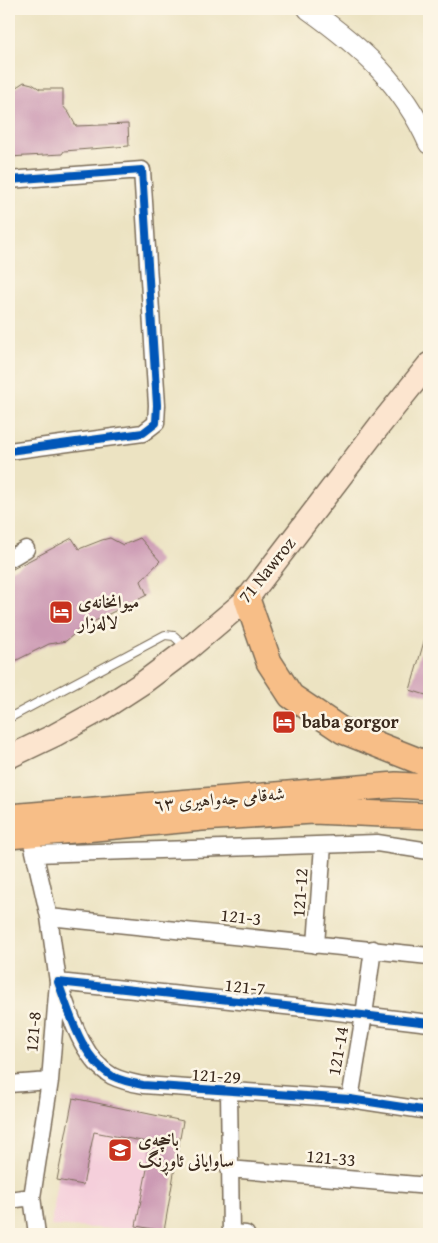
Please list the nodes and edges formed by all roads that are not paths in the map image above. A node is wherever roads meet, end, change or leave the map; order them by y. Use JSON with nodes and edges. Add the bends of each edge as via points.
{"nodes":[{"id":1,"x":308,"y":9,"type":"edge"},
{"id":2,"x":429,"y":144,"type":"edge"},
{"id":3,"x":9,"y":180,"type":"edge"},
{"id":4,"x":429,"y":364,"type":"edge"},
{"id":5,"x":9,"y":451,"type":"edge"},
{"id":6,"x":26,"y":549,"type":"dead end"},
{"id":7,"x":9,"y":559,"type":"edge"},
{"id":8,"x":248,"y":599,"type":"junction"},
{"id":9,"x":188,"y":649,"type":"junction"},
{"id":10,"x":9,"y":718,"type":"edge"},
{"id":11,"x":9,"y":757,"type":"edge"},
{"id":12,"x":429,"y":765,"type":"edge"},
{"id":13,"x":429,"y":787,"type":"edge"},
{"id":14,"x":429,"y":816,"type":"edge"},
{"id":15,"x":9,"y":817,"type":"edge"},
{"id":16,"x":24,"y":841,"type":"edge"},
{"id":17,"x":323,"y":845,"type":"junction"},
{"id":18,"x":429,"y":851,"type":"edge"},
{"id":19,"x":49,"y":917,"type":"junction"},
{"id":20,"x":316,"y":945,"type":"junction"},
{"id":21,"x":372,"y":949,"type":"junction"},
{"id":22,"x":429,"y":956,"type":"edge"},
{"id":23,"x":58,"y":982,"type":"junction"},
{"id":24,"x":364,"y":1016,"type":"junction"},
{"id":25,"x":429,"y":1023,"type":"edge"},
{"id":26,"x":50,"y":1081,"type":"junction"},
{"id":27,"x":9,"y":1084,"type":"edge"},
{"id":28,"x":229,"y":1092,"type":"junction"},
{"id":29,"x":350,"y":1099,"type":"junction"},
{"id":30,"x":429,"y":1111,"type":"edge"},
{"id":31,"x":230,"y":1169,"type":"junction"},
{"id":32,"x":429,"y":1186,"type":"edge"},
{"id":33,"x":32,"y":1197,"type":"junction"},
{"id":34,"x":9,"y":1200,"type":"edge"},
{"id":35,"x":37,"y":1234,"type":"edge"},
{"id":36,"x":236,"y":1234,"type":"edge"}],
"edges":[{"from":1,"to":2,"type":"street","via":[[354,42],[375,63],[410,107]]},
{"from":3,"to":5,"type":"street","via":[[142,170],[158,405],[156,423],[143,433]]},
{"from":4,"to":8,"type":"main road","name":"71 Nawroz"},
{"from":6,"to":7,"type":"street"},
{"from":8,"to":9,"type":"main road","name":"71 Nawroz"},
{"from":8,"to":12,"type":"main road","via":[[269,662],[291,696],[343,731]]},
{"from":9,"to":10,"type":"lane","via":[[174,636],[165,636]]},
{"from":9,"to":11,"type":"main road","name":"71 Nawroz","via":[[104,708]]},
{"from":13,"to":15,"type":"main road","name":"شەقامی جەواهیری ٦٣","via":[[396,785]]},
{"from":14,"to":16,"type":"main road","name":"شەقامی جەواهیری ٦٣","via":[[313,811],[202,818]]},
{"from":16,"to":17,"type":"street"},
{"from":16,"to":19,"type":"street","name":"121-8"},
{"from":17,"to":18,"type":"street","via":[[377,843]]},
{"from":17,"to":20,"type":"street","name":"121-12"},
{"from":19,"to":20,"type":"street","name":"121-3"},
{"from":19,"to":23,"type":"street","name":"121-8"},
{"from":20,"to":21,"type":"street","name":"121-3"},
{"from":21,"to":22,"type":"street","name":"121-3"},
{"from":21,"to":24,"type":"street","name":"121-14"},
{"from":23,"to":24,"type":"street","name":"121-7"},
{"from":23,"to":26,"type":"street","name":"121-8"},
{"from":23,"to":28,"type":"street","name":"121-29","via":[[81,1040],[112,1076],[142,1085]]},
{"from":24,"to":25,"type":"street","name":"121-7"},
{"from":24,"to":29,"type":"street","name":"121-14"},
{"from":26,"to":27,"type":"street"},
{"from":26,"to":33,"type":"street","name":"121-8"},
{"from":28,"to":29,"type":"street","name":"121-29"},
{"from":28,"to":31,"type":"street"},
{"from":29,"to":30,"type":"street","name":"121-29"},
{"from":31,"to":32,"type":"street","name":"121-33"},
{"from":31,"to":36,"type":"street"},
{"from":33,"to":34,"type":"street"},
{"from":33,"to":35,"type":"street","name":"121-8"}]}
